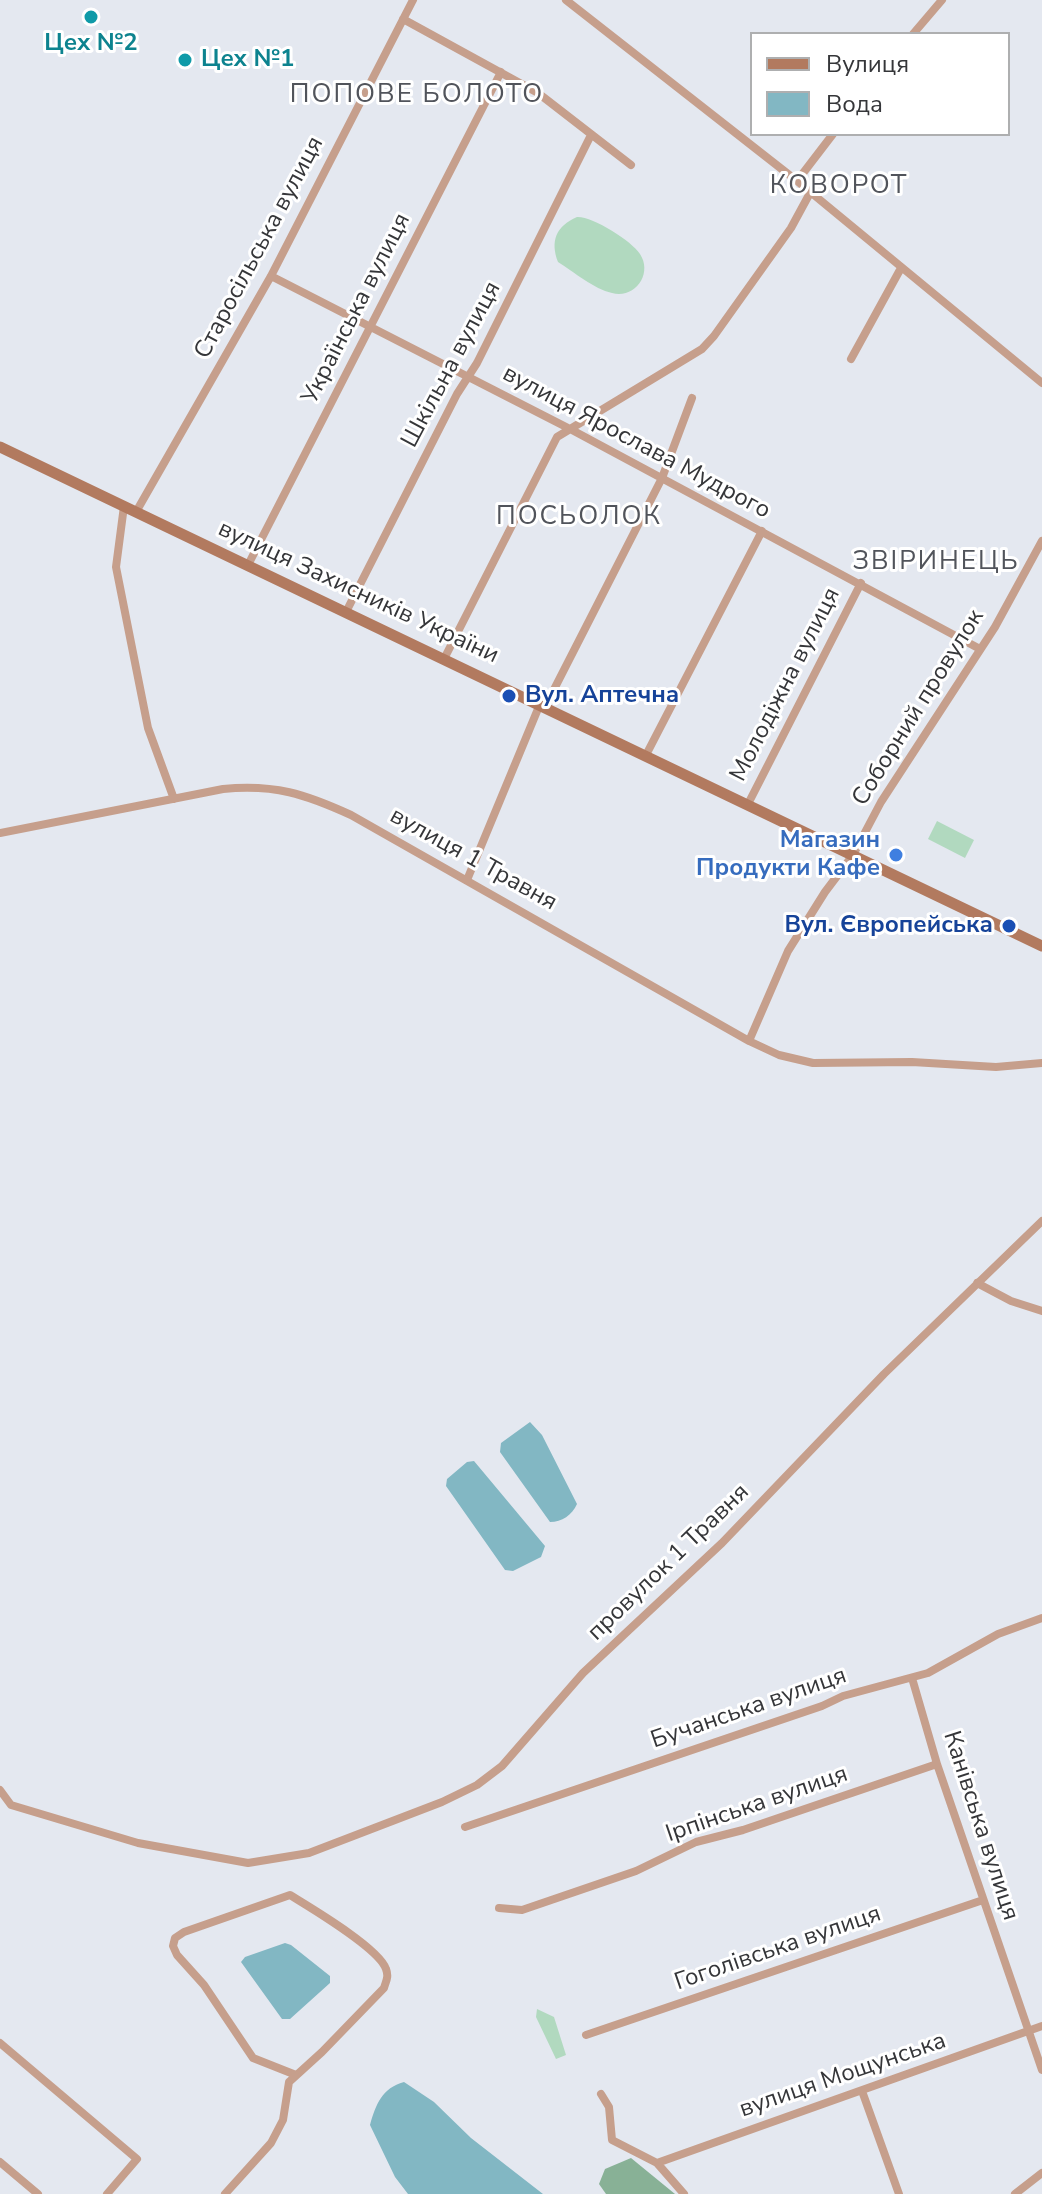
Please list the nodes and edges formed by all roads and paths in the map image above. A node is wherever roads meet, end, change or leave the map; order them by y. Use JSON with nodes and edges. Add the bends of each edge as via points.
{"nodes":[{"id":1,"x":413,"y":0,"type":"edge"},
{"id":2,"x":566,"y":0,"type":"edge"},
{"id":3,"x":942,"y":0,"type":"edge"},
{"id":4,"x":403,"y":19,"type":"junction"},
{"id":5,"x":915,"y":32,"type":"edge"},
{"id":6,"x":501,"y":72,"type":"junction"},
{"id":7,"x":591,"y":135,"type":"junction"},
{"id":8,"x":831,"y":136,"type":"edge"},
{"id":9,"x":631,"y":165,"type":"dead end"},
{"id":10,"x":797,"y":181,"type":"junction"},
{"id":11,"x":810,"y":193,"type":"junction"},
{"id":12,"x":901,"y":268,"type":"junction"},
{"id":13,"x":271,"y":276,"type":"junction"},
{"id":14,"x":370,"y":328,"type":"junction"},
{"id":15,"x":851,"y":359,"type":"dead end"},
{"id":16,"x":468,"y":378,"type":"junction"},
{"id":17,"x":1042,"y":383,"type":"edge"},
{"id":18,"x":692,"y":398,"type":"dead end"},
{"id":19,"x":572,"y":430,"type":"junction"},
{"id":20,"x":0,"y":447,"type":"edge"},
{"id":21,"x":662,"y":478,"type":"junction"},
{"id":22,"x":124,"y":506,"type":"junction"},
{"id":23,"x":136,"y":512,"type":"junction"},
{"id":24,"x":762,"y":531,"type":"junction"},
{"id":25,"x":1042,"y":541,"type":"edge"},
{"id":26,"x":248,"y":565,"type":"junction"},
{"id":27,"x":861,"y":583,"type":"junction"},
{"id":28,"x":346,"y":612,"type":"junction"},
{"id":29,"x":980,"y":649,"type":"junction"},
{"id":30,"x":444,"y":659,"type":"junction"},
{"id":31,"x":542,"y":706,"type":"junction"},
{"id":32,"x":646,"y":755,"type":"junction"},
{"id":33,"x":174,"y":799,"type":"junction"},
{"id":34,"x":748,"y":804,"type":"junction"},
{"id":35,"x":0,"y":833,"type":"edge"},
{"id":36,"x":853,"y":855,"type":"junction"},
{"id":37,"x":467,"y":880,"type":"junction"},
{"id":38,"x":1042,"y":946,"type":"edge"},
{"id":39,"x":749,"y":1041,"type":"junction"},
{"id":40,"x":1042,"y":1063,"type":"edge"},
{"id":41,"x":1042,"y":1221,"type":"edge"},
{"id":42,"x":977,"y":1283,"type":"junction"},
{"id":43,"x":1042,"y":1311,"type":"edge"},
{"id":44,"x":1042,"y":1618,"type":"edge"},
{"id":45,"x":912,"y":1678,"type":"junction"},
{"id":46,"x":937,"y":1764,"type":"junction"},
{"id":47,"x":0,"y":1790,"type":"edge"},
{"id":48,"x":465,"y":1827,"type":"dead end"},
{"id":49,"x":983,"y":1900,"type":"junction"},
{"id":50,"x":499,"y":1908,"type":"dead end"},
{"id":51,"x":1042,"y":2026,"type":"edge"},
{"id":52,"x":1029,"y":2031,"type":"junction"},
{"id":53,"x":586,"y":2035,"type":"dead end"},
{"id":54,"x":0,"y":2043,"type":"edge"},
{"id":55,"x":1042,"y":2070,"type":"edge"},
{"id":56,"x":296,"y":2075,"type":"junction"},
{"id":57,"x":862,"y":2091,"type":"junction"},
{"id":58,"x":601,"y":2094,"type":"dead end"},
{"id":59,"x":0,"y":2162,"type":"edge"},
{"id":60,"x":657,"y":2163,"type":"junction"},
{"id":61,"x":1042,"y":2173,"type":"edge"},
{"id":62,"x":38,"y":2194,"type":"edge"},
{"id":63,"x":107,"y":2194,"type":"edge"},
{"id":64,"x":225,"y":2194,"type":"edge"},
{"id":65,"x":684,"y":2194,"type":"edge"},
{"id":66,"x":899,"y":2194,"type":"edge"},
{"id":67,"x":1015,"y":2194,"type":"edge"}],
"edges":[{"from":1,"to":4,"type":"street","name":"Старосільська вулиця"},
{"from":2,"to":10,"type":"street"},
{"from":3,"to":5,"type":"street"},
{"from":4,"to":6,"type":"street"},
{"from":4,"to":13,"type":"street","name":"Старосільська вулиця"},
{"from":6,"to":7,"type":"street","via":[[538,93]]},
{"from":6,"to":14,"type":"street","name":"Українська вулиця"},
{"from":7,"to":9,"type":"street"},
{"from":7,"to":16,"type":"street","name":"Шкільна вулиця"},
{"from":8,"to":10,"type":"street"},
{"from":10,"to":11,"type":"street"},
{"from":11,"to":12,"type":"street"},
{"from":11,"to":19,"type":"street","via":[[791,228],[702,349]]},
{"from":12,"to":15,"type":"street"},
{"from":12,"to":17,"type":"street"},
{"from":13,"to":14,"type":"street","name":"вулиця Ярослава Мудрого"},
{"from":13,"to":23,"type":"street","name":"Старосільська вулиця"},
{"from":14,"to":16,"type":"street","name":"вулиця Ярослава Мудрого"},
{"from":14,"to":26,"type":"street","name":"Українська вулиця"},
{"from":16,"to":19,"type":"street","name":"вулиця Ярослава Мудрого"},
{"from":16,"to":28,"type":"street","name":"Шкільна вулиця"},
{"from":18,"to":21,"type":"street"},
{"from":19,"to":21,"type":"street","name":"вулиця Ярослава Мудрого"},
{"from":19,"to":30,"type":"street","via":[[557,437]]},
{"from":20,"to":22,"type":"street"},
{"from":21,"to":24,"type":"street","name":"вулиця Ярослава Мудрого"},
{"from":21,"to":31,"type":"street"},
{"from":22,"to":23,"type":"street"},
{"from":22,"to":33,"type":"street","via":[[116,567],[148,728]]},
{"from":23,"to":26,"type":"street","name":"вулиця Захисників України"},
{"from":24,"to":27,"type":"street","name":"вулиця Ярослава Мудрого"},
{"from":24,"to":32,"type":"street"},
{"from":25,"to":29,"type":"street","name":"Соборний провулок"},
{"from":26,"to":28,"type":"street","name":"вулиця Захисників України"},
{"from":27,"to":29,"type":"street","name":"вулиця Ярослава Мудрого"},
{"from":27,"to":34,"type":"street","name":"Молодіжна вулиця"},
{"from":28,"to":30,"type":"street","name":"вулиця Захисників України"},
{"from":29,"to":36,"type":"street","name":"Соборний провулок"},
{"from":30,"to":31,"type":"street","name":"вулиця Захисників України"},
{"from":31,"to":32,"type":"street","name":"вулиця Захисників України"},
{"from":31,"to":37,"type":"street"},
{"from":32,"to":34,"type":"street","name":"вулиця Захисників України"},
{"from":33,"to":35,"type":"street","name":"вулиця 1 Травня"},
{"from":33,"to":37,"type":"street","name":"вулиця 1 Травня","via":[[255,786],[291,791],[351,815]]},
{"from":34,"to":36,"type":"street","name":"вулиця Захисників України"},
{"from":36,"to":38,"type":"street","name":"вулиця Захисників України"},
{"from":36,"to":39,"type":"street","name":"Соборний провулок","via":[[788,951]]},
{"from":37,"to":39,"type":"street","name":"вулиця 1 Травня"},
{"from":39,"to":40,"type":"street","name":"вулиця 1 Травня","via":[[813,1063]]},
{"from":41,"to":42,"type":"street","name":"провулок 1 Травня"},
{"from":42,"to":43,"type":"street"},
{"from":42,"to":47,"type":"street","name":"провулок 1 Травня","via":[[722,1543],[583,1673],[502,1766],[477,1785],[309,1853],[238,1862],[138,1843],[11,1805]]},
{"from":44,"to":45,"type":"street","name":"Бучанська вулиця"},
{"from":45,"to":46,"type":"street","name":"Канівська вулиця"},
{"from":45,"to":48,"type":"street","name":"Бучанська вулиця","via":[[843,1696]]},
{"from":46,"to":49,"type":"street","name":"Канівська вулиця"},
{"from":46,"to":50,"type":"street","name":"Ірпінська вулиця","via":[[696,1842],[636,1871],[522,1910]]},
{"from":49,"to":52,"type":"street","name":"Канівська вулиця"},
{"from":49,"to":53,"type":"street","name":"Гоголівська вулиця"},
{"from":51,"to":52,"type":"street","name":"вулиця Мощунська"},
{"from":52,"to":55,"type":"street","name":"Канівська вулиця"},
{"from":52,"to":57,"type":"street","name":"вулиця Мощунська"},
{"from":54,"to":63,"type":"street","via":[[137,2159]]},
{"from":56,"to":56,"type":"street","via":[[253,2058],[177,1955],[175,1938],[290,1895],[327,1917],[386,1966],[384,1988]]},
{"from":56,"to":64,"type":"street","via":[[289,2082],[283,2120],[271,2143]]},
{"from":57,"to":60,"type":"street","name":"вулиця Мощунська"},
{"from":57,"to":66,"type":"street"},
{"from":58,"to":60,"type":"street","via":[[609,2107],[612,2140]]},
{"from":59,"to":62,"type":"street"},
{"from":60,"to":65,"type":"street"},
{"from":61,"to":67,"type":"street"}]}
